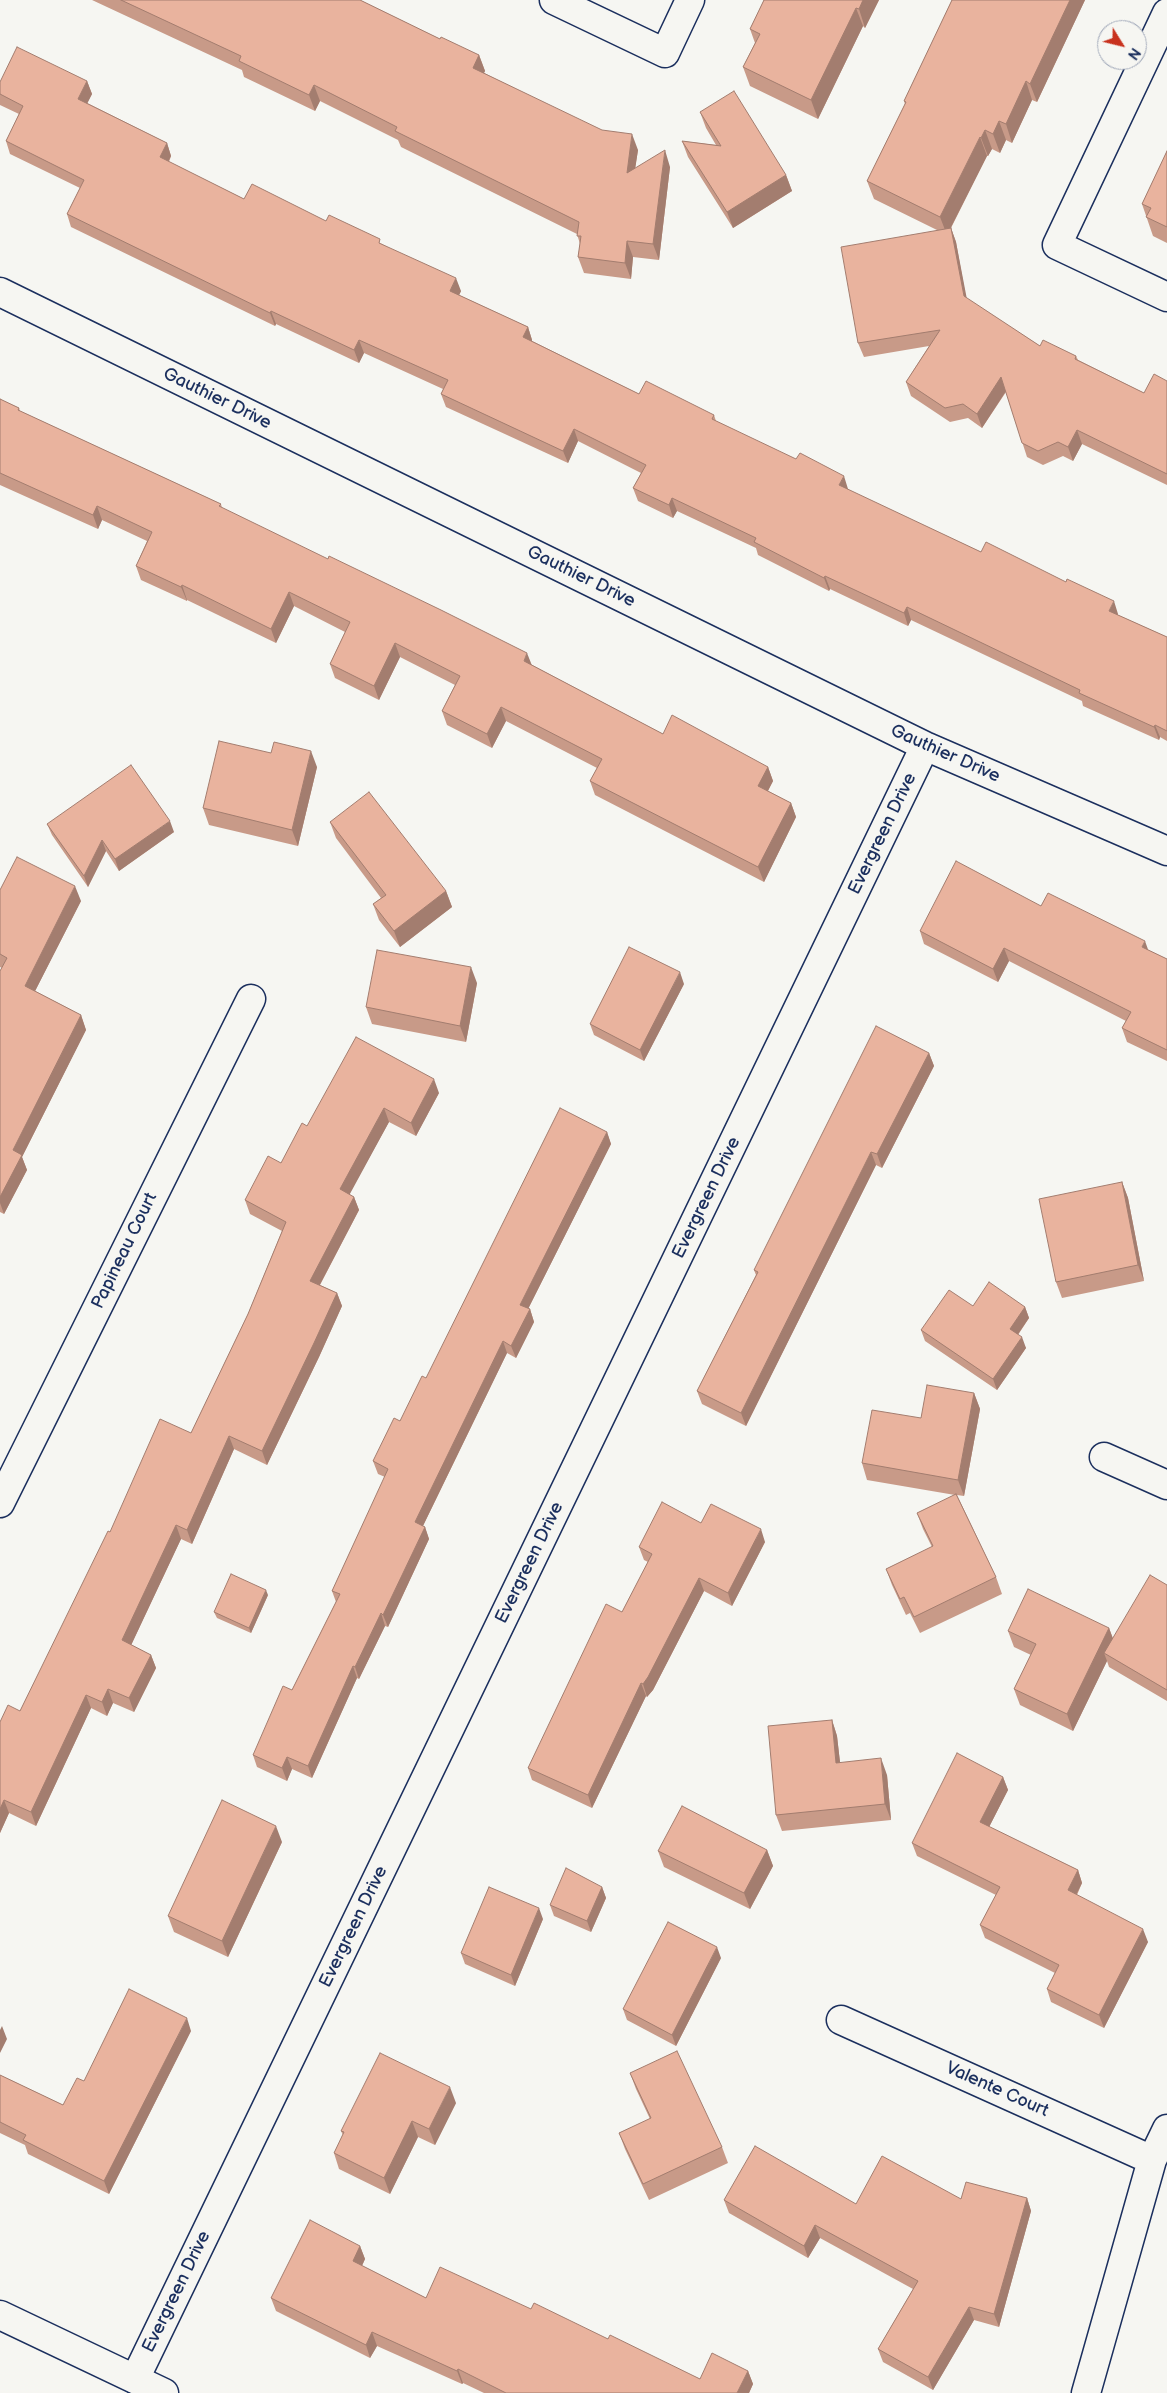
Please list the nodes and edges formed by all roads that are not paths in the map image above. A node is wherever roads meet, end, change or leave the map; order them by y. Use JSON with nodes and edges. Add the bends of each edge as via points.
{"nodes":[{"id":1,"x":554,"y":0,"type":"edge"},
{"id":2,"x":690,"y":0,"type":"edge"},
{"id":3,"x":1167,"y":13,"type":"edge"},
{"id":4,"x":0,"y":292,"type":"edge"},
{"id":5,"x":1167,"y":297,"type":"edge"},
{"id":6,"x":925,"y":746,"type":"junction"},
{"id":7,"x":1167,"y":852,"type":"edge"},
{"id":8,"x":251,"y":999,"type":"dead end"},
{"id":9,"x":1104,"y":1457,"type":"dead end"},
{"id":10,"x":1167,"y":1485,"type":"edge"},
{"id":11,"x":0,"y":1503,"type":"edge"},
{"id":12,"x":841,"y":2020,"type":"dead end"},
{"id":13,"x":1167,"y":2129,"type":"edge"},
{"id":14,"x":1152,"y":2160,"type":"junction"},
{"id":15,"x":0,"y":2314,"type":"edge"},
{"id":16,"x":135,"y":2379,"type":"junction"},
{"id":17,"x":164,"y":2393,"type":"edge"},
{"id":18,"x":1086,"y":2393,"type":"edge"}],
"edges":[{"from":1,"to":2,"type":"street","via":[[665,53]]},
{"from":3,"to":5,"type":"street","via":[[1057,245]]},
{"from":4,"to":6,"type":"street","name":"Gauthier Drive"},
{"from":6,"to":7,"type":"street","name":"Gauthier Drive"},
{"from":6,"to":16,"type":"street","name":"Evergreen Drive"},
{"from":8,"to":11,"type":"street","name":"Papineau Court"},
{"from":9,"to":10,"type":"street"},
{"from":12,"to":14,"type":"street","name":"Valente Court"},
{"from":13,"to":14,"type":"street"},
{"from":14,"to":18,"type":"street"},
{"from":15,"to":16,"type":"street"},
{"from":16,"to":17,"type":"street"}]}
